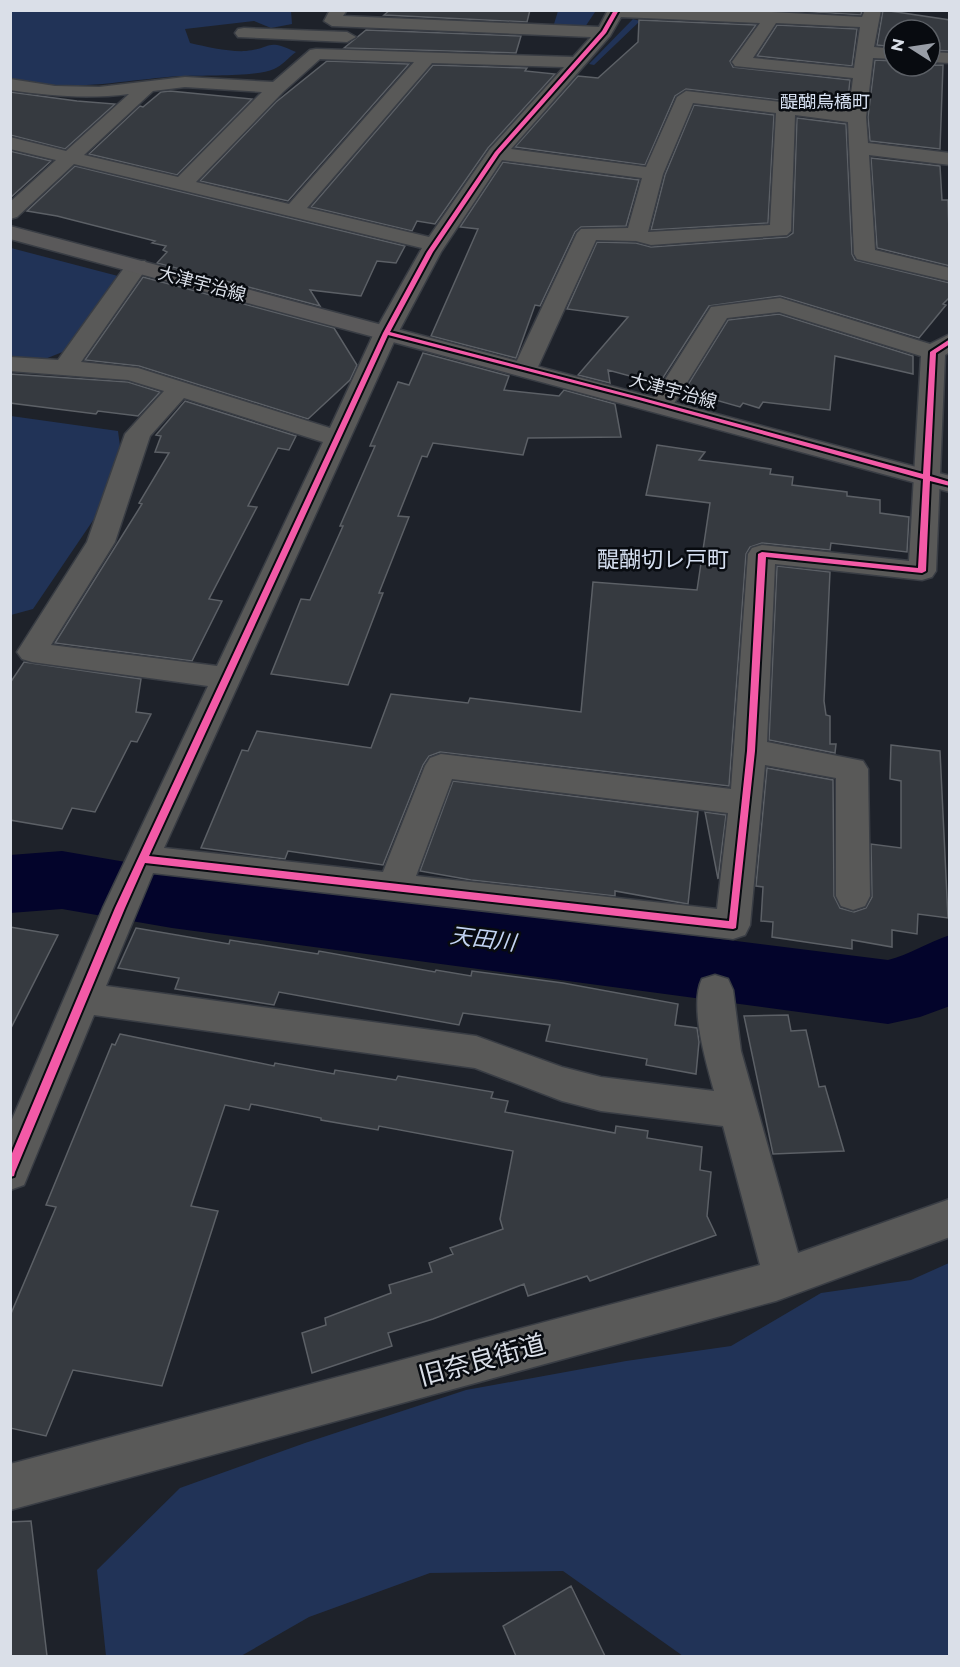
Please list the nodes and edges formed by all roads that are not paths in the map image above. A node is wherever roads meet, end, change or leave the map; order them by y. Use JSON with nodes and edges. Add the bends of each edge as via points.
{"nodes":[{"id":1,"x":339,"y":10,"type":"edge"},
{"id":2,"x":550,"y":10,"type":"edge"},
{"id":3,"x":617,"y":11,"type":"edge"},
{"id":4,"x":654,"y":11,"type":"edge"},
{"id":5,"x":871,"y":16,"type":"edge"},
{"id":6,"x":772,"y":17,"type":"junction"},
{"id":7,"x":446,"y":18,"type":"edge"},
{"id":8,"x":639,"y":27,"type":"dead end"},
{"id":9,"x":545,"y":30,"type":"junction"},
{"id":10,"x":244,"y":33,"type":"dead end"},
{"id":11,"x":598,"y":39,"type":"junction"},
{"id":12,"x":867,"y":52,"type":"junction"},
{"id":13,"x":882,"y":53,"type":"edge"},
{"id":14,"x":428,"y":57,"type":"junction"},
{"id":15,"x":574,"y":66,"type":"junction"},
{"id":16,"x":600,"y":67,"type":"dead end"},
{"id":17,"x":862,"y":74,"type":"junction"},
{"id":18,"x":10,"y":84,"type":"edge"},
{"id":19,"x":146,"y":88,"type":"junction"},
{"id":20,"x":277,"y":88,"type":"junction"},
{"id":21,"x":786,"y":109,"type":"junction"},
{"id":22,"x":857,"y":117,"type":"junction"},
{"id":23,"x":10,"y":143,"type":"edge"},
{"id":24,"x":860,"y":148,"type":"junction"},
{"id":25,"x":497,"y":153,"type":"junction"},
{"id":26,"x":72,"y":158,"type":"junction"},
{"id":27,"x":950,"y":159,"type":"edge"},
{"id":28,"x":653,"y":174,"type":"junction"},
{"id":29,"x":183,"y":184,"type":"junction"},
{"id":30,"x":294,"y":211,"type":"junction"},
{"id":31,"x":10,"y":213,"type":"edge"},
{"id":32,"x":10,"y":232,"type":"edge"},
{"id":33,"x":638,"y":235,"type":"junction"},
{"id":34,"x":435,"y":245,"type":"junction"},
{"id":35,"x":137,"y":266,"type":"junction"},
{"id":36,"x":950,"y":275,"type":"edge"},
{"id":37,"x":386,"y":333,"type":"junction"},
{"id":38,"x":941,"y":346,"type":"edge"},
{"id":39,"x":10,"y":364,"type":"edge"},
{"id":40,"x":66,"y":366,"type":"junction"},
{"id":41,"x":525,"y":369,"type":"junction"},
{"id":42,"x":179,"y":389,"type":"junction"},
{"id":43,"x":661,"y":405,"type":"junction"},
{"id":44,"x":338,"y":438,"type":"junction"},
{"id":45,"x":938,"y":481,"type":"edge"},
{"id":46,"x":227,"y":678,"type":"junction"},
{"id":47,"x":750,"y":752,"type":"junction"},
{"id":48,"x":744,"y":803,"type":"junction"},
{"id":49,"x":143,"y":859,"type":"junction"},
{"id":50,"x":395,"y":886,"type":"junction"},
{"id":51,"x":853,"y":896,"type":"dead end"},
{"id":52,"x":715,"y":990,"type":"dead end"},
{"id":53,"x":83,"y":998,"type":"junction"},
{"id":54,"x":738,"y":1111,"type":"junction"},
{"id":55,"x":10,"y":1172,"type":"edge"},
{"id":56,"x":950,"y":1218,"type":"edge"},
{"id":57,"x":784,"y":1278,"type":"junction"},
{"id":58,"x":10,"y":1486,"type":"edge"}],
"edges":[{"from":1,"to":7,"type":"street","via":[[332,21]]},
{"from":2,"to":9,"type":"street"},
{"from":3,"to":4,"type":"street"},
{"from":3,"to":11,"type":"street"},
{"from":4,"to":6,"type":"street"},
{"from":4,"to":8,"type":"street"},
{"from":5,"to":6,"type":"street"},
{"from":5,"to":12,"type":"street"},
{"from":6,"to":17,"type":"street","via":[[741,62]]},
{"from":7,"to":9,"type":"street"},
{"from":9,"to":11,"type":"street"},
{"from":10,"to":11,"type":"street"},
{"from":11,"to":15,"type":"street"},
{"from":12,"to":13,"type":"street"},
{"from":12,"to":17,"type":"street"},
{"from":14,"to":15,"type":"street"},
{"from":14,"to":20,"type":"street","via":[[316,54]]},
{"from":14,"to":30,"type":"street"},
{"from":15,"to":16,"type":"street"},
{"from":15,"to":25,"type":"street"},
{"from":17,"to":22,"type":"street"},
{"from":18,"to":19,"type":"street","via":[[55,91]]},
{"from":19,"to":20,"type":"street","via":[[185,82]]},
{"from":19,"to":26,"type":"street"},
{"from":20,"to":29,"type":"street"},
{"from":21,"to":22,"type":"street"},
{"from":21,"to":28,"type":"street","via":[[686,97]]},
{"from":21,"to":33,"type":"street","via":[[780,231],[651,239]]},
{"from":22,"to":24,"type":"street"},
{"from":23,"to":26,"type":"street"},
{"from":24,"to":27,"type":"street"},
{"from":24,"to":36,"type":"street","via":[[865,254]]},
{"from":25,"to":28,"type":"street"},
{"from":25,"to":34,"type":"street"},
{"from":26,"to":29,"type":"street"},
{"from":26,"to":31,"type":"street"},
{"from":28,"to":33,"type":"street"},
{"from":29,"to":30,"type":"street"},
{"from":30,"to":34,"type":"street"},
{"from":32,"to":35,"type":"main road","name":"大津宇治線"},
{"from":33,"to":41,"type":"street","via":[[588,233]]},
{"from":34,"to":37,"type":"street"},
{"from":35,"to":37,"type":"main road","name":"大津宇治線"},
{"from":35,"to":40,"type":"street"},
{"from":37,"to":41,"type":"main road","name":"大津宇治線"},
{"from":37,"to":44,"type":"street"},
{"from":38,"to":43,"type":"street","via":[[780,305],[719,312]]},
{"from":38,"to":45,"type":"street"},
{"from":39,"to":40,"type":"street"},
{"from":40,"to":42,"type":"street","via":[[130,373]]},
{"from":41,"to":43,"type":"main road","name":"大津宇治線"},
{"from":42,"to":44,"type":"street"},
{"from":42,"to":46,"type":"street","via":[[138,434],[100,542],[32,652]]},
{"from":43,"to":45,"type":"main road","name":"大津宇治線"},
{"from":44,"to":46,"type":"street"},
{"from":45,"to":47,"type":"street","via":[[922,571],[762,554]]},
{"from":46,"to":49,"type":"street"},
{"from":47,"to":48,"type":"street"},
{"from":47,"to":51,"type":"street","via":[[852,769]]},
{"from":48,"to":50,"type":"street","via":[[441,766]]},
{"from":48,"to":50,"type":"street","via":[[733,926]]},
{"from":49,"to":50,"type":"street"},
{"from":49,"to":53,"type":"street"},
{"from":52,"to":54,"type":"street","via":[[722,1051]]},
{"from":53,"to":54,"type":"street","via":[[476,1052],[601,1094]]},
{"from":53,"to":55,"type":"street"},
{"from":54,"to":57,"type":"street"},
{"from":56,"to":57,"type":"street","name":"旧奈良街道"},
{"from":57,"to":58,"type":"street","name":"旧奈良街道"}]}
